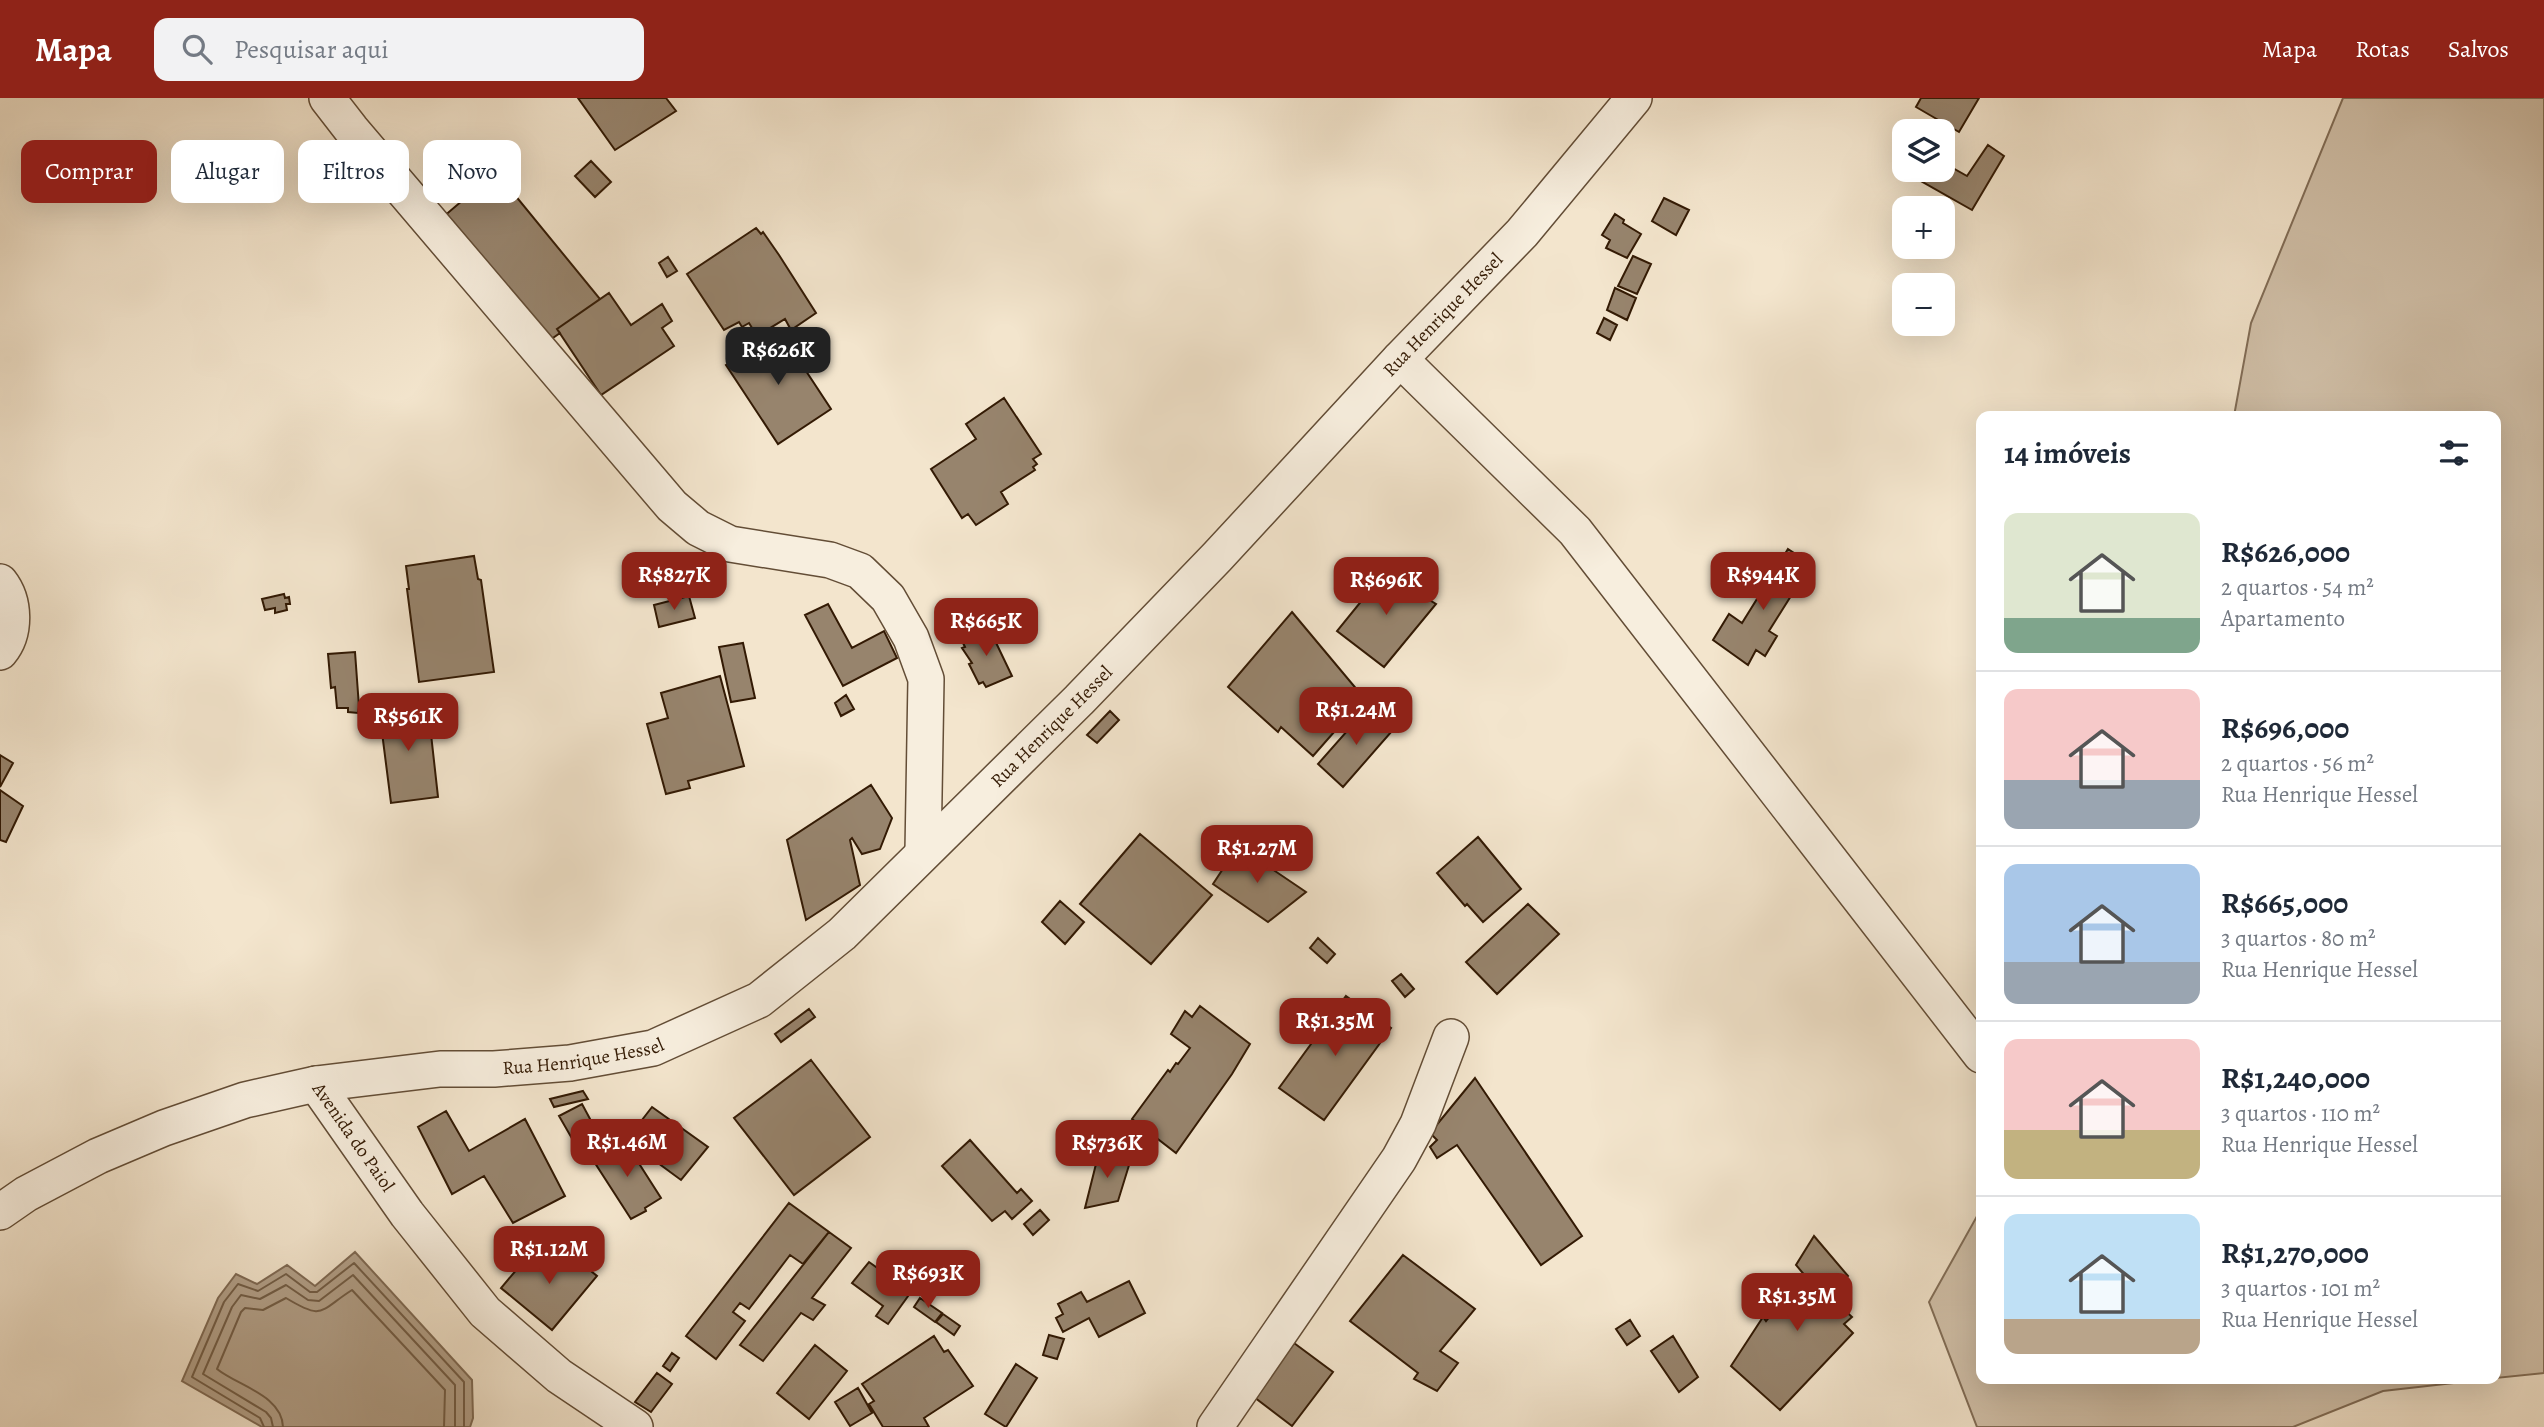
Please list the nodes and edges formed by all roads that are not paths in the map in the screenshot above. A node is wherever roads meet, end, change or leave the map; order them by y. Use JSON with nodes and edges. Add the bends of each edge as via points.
{"nodes":[{"id":1,"x":327,"y":98,"type":"edge"},
{"id":2,"x":1634,"y":98,"type":"edge"},
{"id":3,"x":1400,"y":359,"type":"junction"},
{"id":4,"x":0,"y":582,"type":"edge"},
{"id":5,"x":0,"y":652,"type":"edge"},
{"id":6,"x":923,"y":852,"type":"junction"},
{"id":7,"x":1451,"y":1037,"type":"dead end"},
{"id":8,"x":1976,"y":1049,"type":"edge"},
{"id":9,"x":316,"y":1084,"type":"junction"},
{"id":10,"x":0,"y":1212,"type":"edge"},
{"id":11,"x":635,"y":1427,"type":"edge"},
{"id":12,"x":1215,"y":1427,"type":"edge"}],
"edges":[{"from":1,"to":6,"type":"street","via":[[672,506],[698,528],[730,544],[830,560],[860,572],[888,598],[911,638],[926,679]]},
{"from":2,"to":3,"type":"street","name":"Rua Henrique Hessel","via":[[1522,233]]},
{"from":3,"to":6,"type":"street","name":"Rua Henrique Hessel","via":[[1134,643]]},
{"from":3,"to":8,"type":"street","via":[[1575,531]]},
{"from":4,"to":5,"type":"street","via":[[8,592],[12,616],[7,644]]},
{"from":6,"to":9,"type":"street","name":"Rua Henrique Hessel","via":[[842,934],[759,1000],[653,1048],[570,1063],[440,1069]]},
{"from":7,"to":12,"type":"street","via":[[1418,1124],[1399,1159]]},
{"from":9,"to":10,"type":"street","name":"Avenida do Paiol","via":[[245,1100],[163,1128],[98,1156]]},
{"from":9,"to":11,"type":"street","name":"Avenida do Paiol","via":[[407,1214],[485,1312],[559,1376]]}]}
